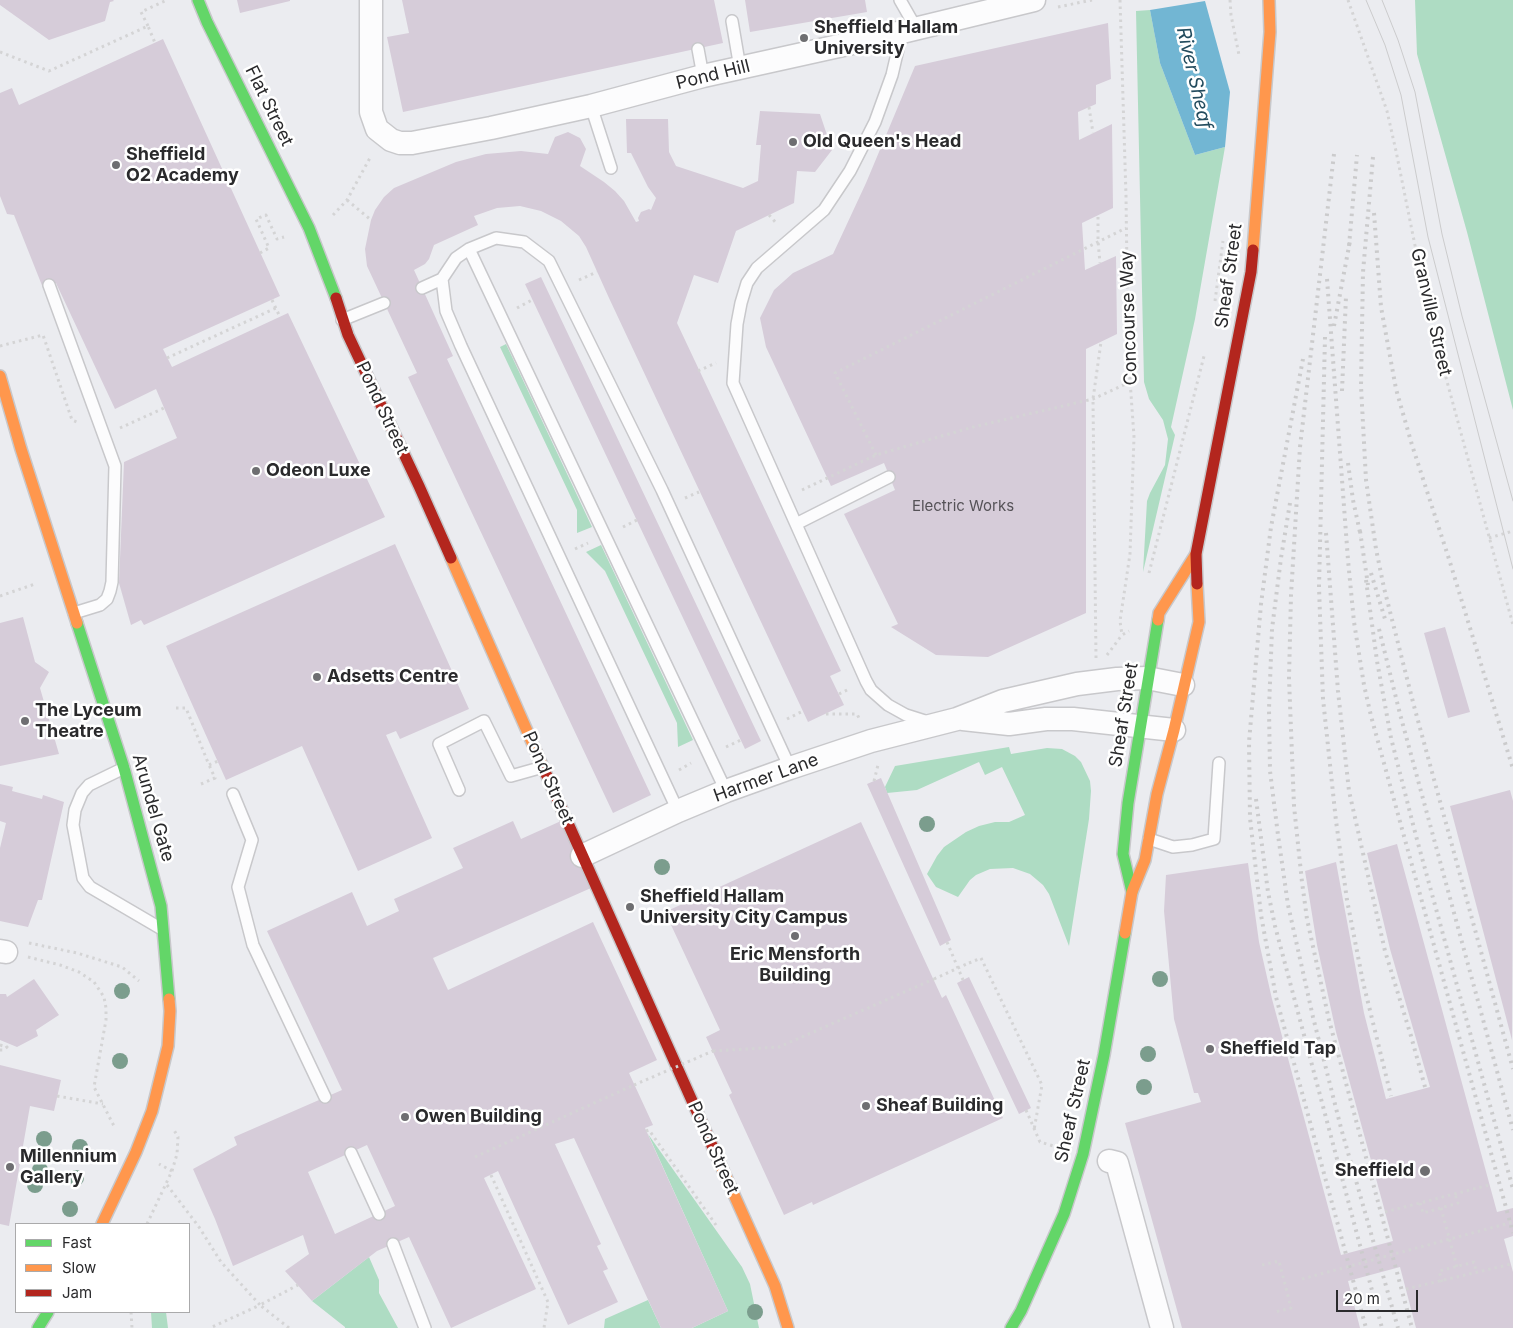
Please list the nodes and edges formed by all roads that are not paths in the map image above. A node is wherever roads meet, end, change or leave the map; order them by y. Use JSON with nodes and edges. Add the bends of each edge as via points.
{"nodes":[{"id":1,"x":198,"y":0,"type":"edge"},
{"id":2,"x":371,"y":0,"type":"edge"},
{"id":3,"x":900,"y":0,"type":"edge"},
{"id":4,"x":1034,"y":0,"type":"edge"},
{"id":5,"x":1269,"y":0,"type":"edge"},
{"id":6,"x":732,"y":21,"type":"dead end"},
{"id":7,"x":909,"y":30,"type":"junction"},
{"id":8,"x":698,"y":49,"type":"dead end"},
{"id":9,"x":740,"y":68,"type":"junction"},
{"id":10,"x":703,"y":76,"type":"junction"},
{"id":11,"x":591,"y":106,"type":"junction"},
{"id":12,"x":611,"y":168,"type":"dead end"},
{"id":13,"x":309,"y":228,"type":"joint"},
{"id":14,"x":469,"y":249,"type":"junction"},
{"id":15,"x":442,"y":279,"type":"junction"},
{"id":16,"x":49,"y":286,"type":"dead end"},
{"id":17,"x":422,"y":288,"type":"dead end"},
{"id":18,"x":384,"y":303,"type":"dead end"},
{"id":19,"x":342,"y":320,"type":"junction"},
{"id":20,"x":0,"y":376,"type":"edge"},
{"id":21,"x":889,"y":476,"type":"dead end"},
{"id":22,"x":796,"y":524,"type":"junction"},
{"id":23,"x":1196,"y":554,"type":"junction"},
{"id":24,"x":74,"y":613,"type":"junction"},
{"id":25,"x":1147,"y":678,"type":"junction"},
{"id":26,"x":1183,"y":685,"type":"junction"},
{"id":27,"x":957,"y":719,"type":"junction"},
{"id":28,"x":934,"y":724,"type":"junction"},
{"id":29,"x":1140,"y":726,"type":"junction"},
{"id":30,"x":1174,"y":730,"type":"junction"},
{"id":31,"x":1219,"y":763,"type":"dead end"},
{"id":32,"x":543,"y":767,"type":"junction"},
{"id":33,"x":124,"y":768,"type":"junction"},
{"id":34,"x":790,"y":768,"type":"junction"},
{"id":35,"x":459,"y":790,"type":"dead end"},
{"id":36,"x":726,"y":791,"type":"junction"},
{"id":37,"x":233,"y":794,"type":"dead end"},
{"id":38,"x":678,"y":811,"type":"junction"},
{"id":39,"x":1149,"y":839,"type":"junction"},
{"id":40,"x":582,"y":856,"type":"junction"},
{"id":41,"x":1132,"y":892,"type":"junction"},
{"id":42,"x":164,"y":930,"type":"junction"},
{"id":43,"x":325,"y":1097,"type":"dead end"},
{"id":44,"x":351,"y":1153,"type":"dead end"},
{"id":45,"x":1109,"y":1161,"type":"dead end"},
{"id":46,"x":379,"y":1214,"type":"dead end"},
{"id":47,"x":102,"y":1223,"type":"edge"},
{"id":48,"x":393,"y":1244,"type":"dead end"},
{"id":49,"x":47,"y":1313,"type":"edge"},
{"id":50,"x":1160,"y":1327,"type":"edge"},
{"id":51,"x":38,"y":1328,"type":"edge"},
{"id":52,"x":425,"y":1328,"type":"edge"},
{"id":53,"x":788,"y":1328,"type":"edge"},
{"id":54,"x":1011,"y":1328,"type":"edge"}],
"edges":[{"from":1,"to":13,"type":"main road","name":"Flat Street"},
{"from":2,"to":11,"type":"street","name":"Pond Hill","via":[[371,112],[377,129],[391,140],[412,143]]},
{"from":3,"to":7,"type":"lane"},
{"from":4,"to":7,"type":"street","name":"Pond Hill"},
{"from":5,"to":23,"type":"main road","name":"Sheaf Street","via":[[1270,32],[1251,272]]},
{"from":6,"to":9,"type":"lane"},
{"from":7,"to":9,"type":"street","name":"Pond Hill"},
{"from":7,"to":22,"type":"lane","via":[[875,122],[850,171],[824,210],[757,268],[747,283],[741,303],[733,383]]},
{"from":8,"to":10,"type":"lane"},
{"from":9,"to":10,"type":"street","name":"Pond Hill"},
{"from":10,"to":11,"type":"street","name":"Pond Hill"},
{"from":11,"to":12,"type":"lane"},
{"from":13,"to":19,"type":"main road","name":"Pond Street"},
{"from":14,"to":15,"type":"lane","via":[[456,258]]},
{"from":14,"to":34,"type":"lane","via":[[496,238],[524,242],[548,261],[662,490]]},
{"from":14,"to":36,"type":"lane"},
{"from":15,"to":17,"type":"lane"},
{"from":15,"to":38,"type":"lane","via":[[446,311],[461,346]]},
{"from":16,"to":24,"type":"lane","via":[[115,466],[110,591],[100,605]]},
{"from":18,"to":19,"type":"lane"},
{"from":19,"to":32,"type":"main road","name":"Pond Street"},
{"from":20,"to":24,"type":"main road","name":"Arundel Gate"},
{"from":21,"to":22,"type":"lane"},
{"from":22,"to":28,"type":"lane","via":[[871,690],[896,710]]},
{"from":23,"to":25,"type":"main road","name":"Sheaf Street","via":[[1159,613]]},
{"from":23,"to":26,"type":"main road","name":"Sheaf Street","via":[[1199,622]]},
{"from":24,"to":33,"type":"main road","name":"Arundel Gate"},
{"from":25,"to":26,"type":"street","name":"Harmer Lane"},
{"from":25,"to":27,"type":"street","name":"Harmer Lane","via":[[1077,684],[1003,701]]},
{"from":25,"to":29,"type":"main road","name":"Sheaf Street"},
{"from":26,"to":30,"type":"main road","name":"Sheaf Street"},
{"from":27,"to":28,"type":"street","name":"Harmer Lane"},
{"from":27,"to":29,"type":"street","name":"Harmer Lane","via":[[1009,724],[1073,718]]},
{"from":28,"to":34,"type":"street","name":"Harmer Lane"},
{"from":29,"to":30,"type":"street","name":"Harmer Lane"},
{"from":29,"to":41,"type":"main road","name":"Sheaf Street","via":[[1123,854]]},
{"from":30,"to":39,"type":"main road","name":"Sheaf Street","via":[[1159,784]]},
{"from":31,"to":39,"type":"lane","via":[[1214,839],[1173,846]]},
{"from":32,"to":35,"type":"lane","via":[[511,776],[484,721],[439,744]]},
{"from":32,"to":40,"type":"main road","name":"Pond Street"},
{"from":33,"to":42,"type":"main road","name":"Arundel Gate","via":[[157,888]]},
{"from":33,"to":42,"type":"lane","via":[[89,784],[75,810],[73,821],[83,878],[90,887]]},
{"from":34,"to":36,"type":"street","name":"Harmer Lane"},
{"from":36,"to":38,"type":"street","name":"Harmer Lane"},
{"from":37,"to":43,"type":"lane","via":[[252,840],[238,887],[253,945]]},
{"from":38,"to":40,"type":"street","name":"Harmer Lane"},
{"from":39,"to":41,"type":"main road","name":"Sheaf Street","via":[[1145,860]]},
{"from":40,"to":53,"type":"main road","name":"Pond Street","via":[[775,1286]]},
{"from":41,"to":54,"type":"main road","name":"Sheaf Street","via":[[1083,1154],[1064,1214]]},
{"from":42,"to":47,"type":"main road","name":"Arundel Gate","via":[[170,1010],[168,1046],[152,1111]]},
{"from":44,"to":46,"type":"lane"},
{"from":45,"to":50,"type":"street","via":[[1117,1163],[1159,1281]]},
{"from":48,"to":52,"type":"lane"},
{"from":49,"to":51,"type":"main road"}]}
